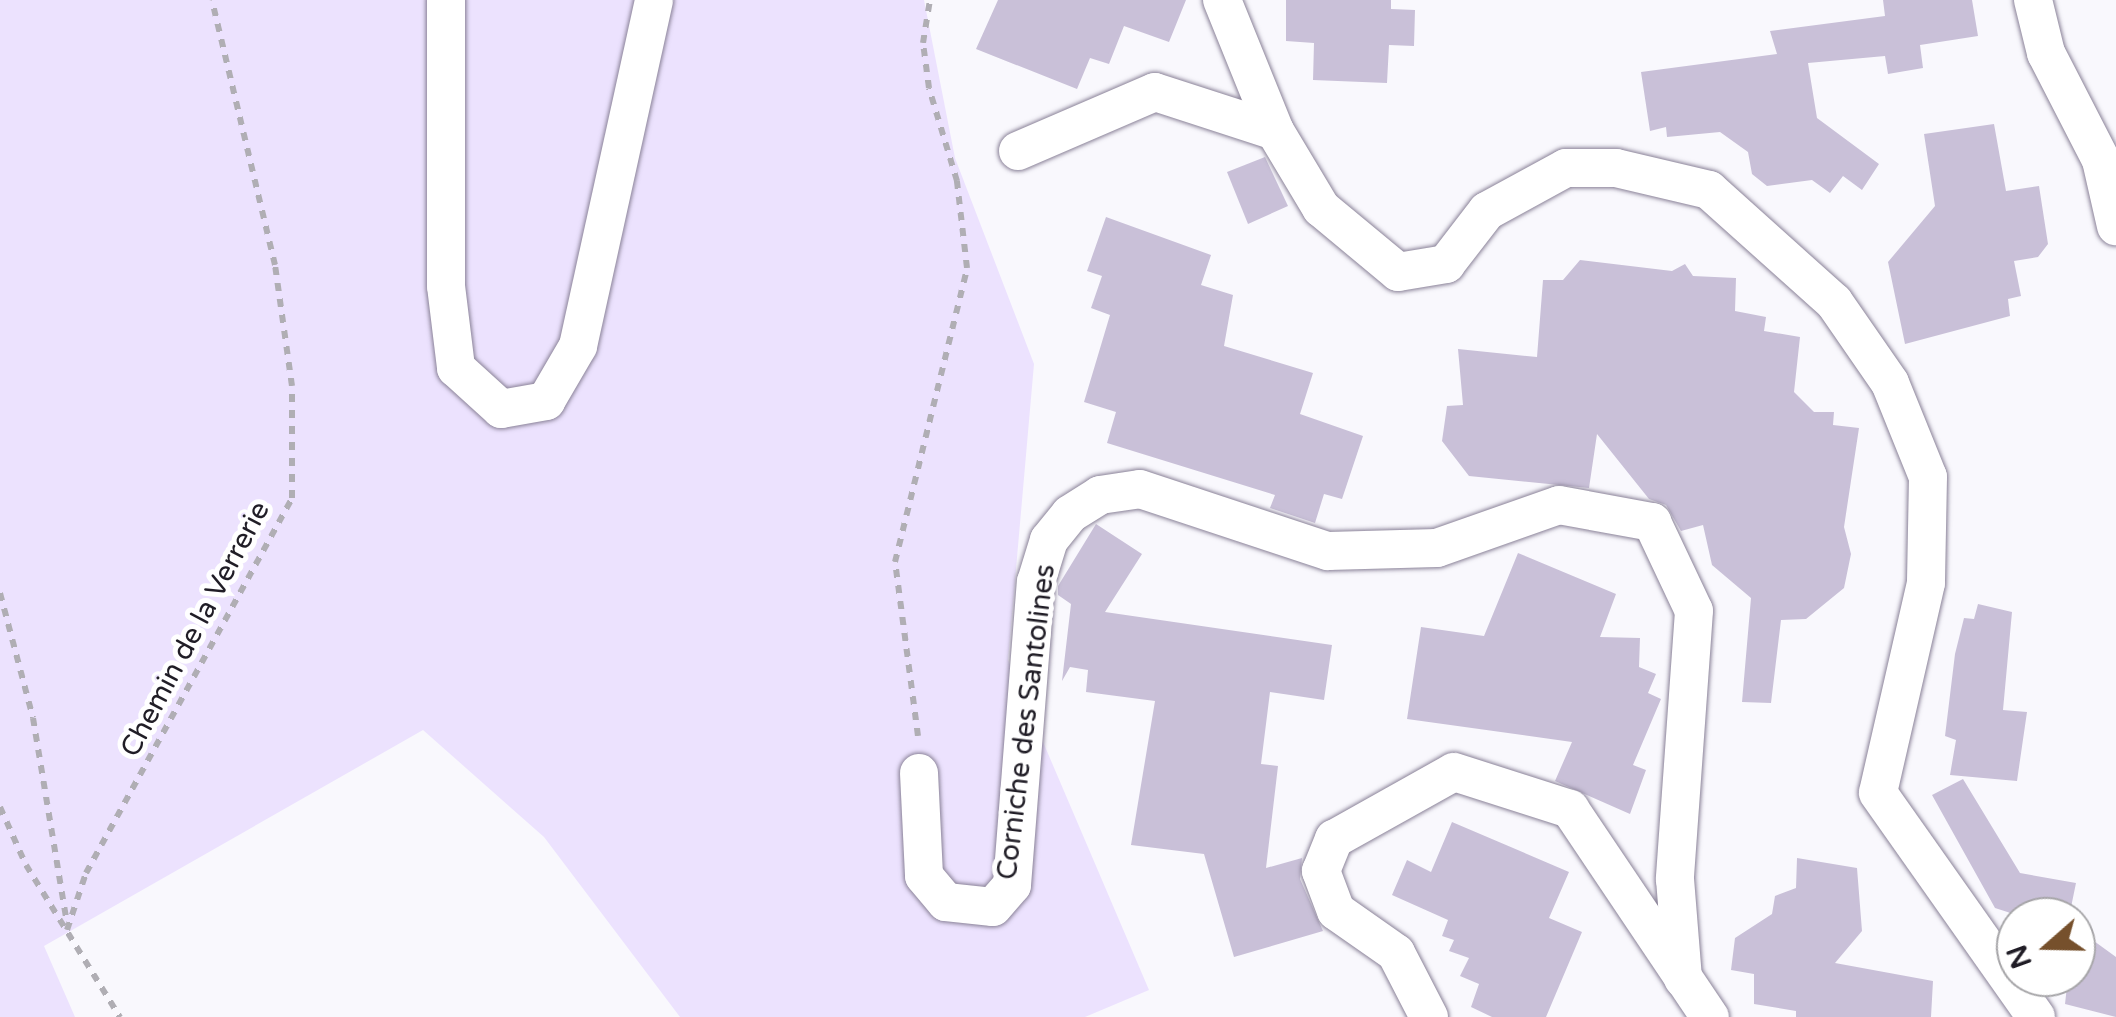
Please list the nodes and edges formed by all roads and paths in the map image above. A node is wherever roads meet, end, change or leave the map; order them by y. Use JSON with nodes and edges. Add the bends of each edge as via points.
{"nodes":[{"id":1,"x":212,"y":0,"type":"edge"},
{"id":2,"x":446,"y":0,"type":"edge"},
{"id":3,"x":654,"y":0,"type":"edge"},
{"id":4,"x":930,"y":0,"type":"edge"},
{"id":5,"x":1222,"y":0,"type":"edge"},
{"id":6,"x":2033,"y":0,"type":"edge"},
{"id":7,"x":1275,"y":131,"type":"junction"},
{"id":8,"x":1018,"y":151,"type":"dead end"},
{"id":9,"x":2116,"y":226,"type":"edge"},
{"id":10,"x":0,"y":593,"type":"edge"},
{"id":11,"x":919,"y":773,"type":"joint"},
{"id":12,"x":0,"y":807,"type":"edge"},
{"id":13,"x":67,"y":930,"type":"junction"},
{"id":14,"x":1683,"y":979,"type":"junction"},
{"id":15,"x":120,"y":1017,"type":"edge"},
{"id":16,"x":1429,"y":1017,"type":"edge"},
{"id":17,"x":1710,"y":1017,"type":"edge"},
{"id":18,"x":2036,"y":1017,"type":"edge"}],
"edges":[{"from":1,"to":13,"type":"path","name":"Chemin de la Verrerie","via":[[276,265],[292,386],[292,498],[86,873]]},
{"from":2,"to":3,"type":"street","via":[[446,286],[456,368],[501,408],[546,401],[578,346]]},
{"from":4,"to":11,"type":"path","via":[[924,43],[929,88],[957,181],[967,268],[895,562]]},
{"from":5,"to":7,"type":"street"},
{"from":6,"to":9,"type":"street","via":[[2046,53],[2101,160]]},
{"from":7,"to":8,"type":"street","via":[[1155,92]]},
{"from":7,"to":18,"type":"street","via":[[1322,208],[1398,272],[1446,264],[1487,212],[1566,168],[1616,168],[1709,190],[1834,302],[1890,383],[1928,477],[1926,583],[1878,793]]},
{"from":10,"to":13,"type":"path","via":[[33,718]]},
{"from":11,"to":14,"type":"street","name":"Corniche des Santolines","via":[[924,876],[946,902],[993,908],[1012,885],[1036,582],[1048,540],[1070,514],[1100,495],[1140,489],[1328,550],[1437,548],[1559,506],[1652,522],[1694,611],[1675,878]]},
{"from":12,"to":13,"type":"path"},
{"from":13,"to":15,"type":"path"},
{"from":14,"to":16,"type":"street","via":[[1570,809],[1454,772],[1334,840],[1321,871],[1336,911],[1396,953]]},
{"from":14,"to":17,"type":"street"}]}
